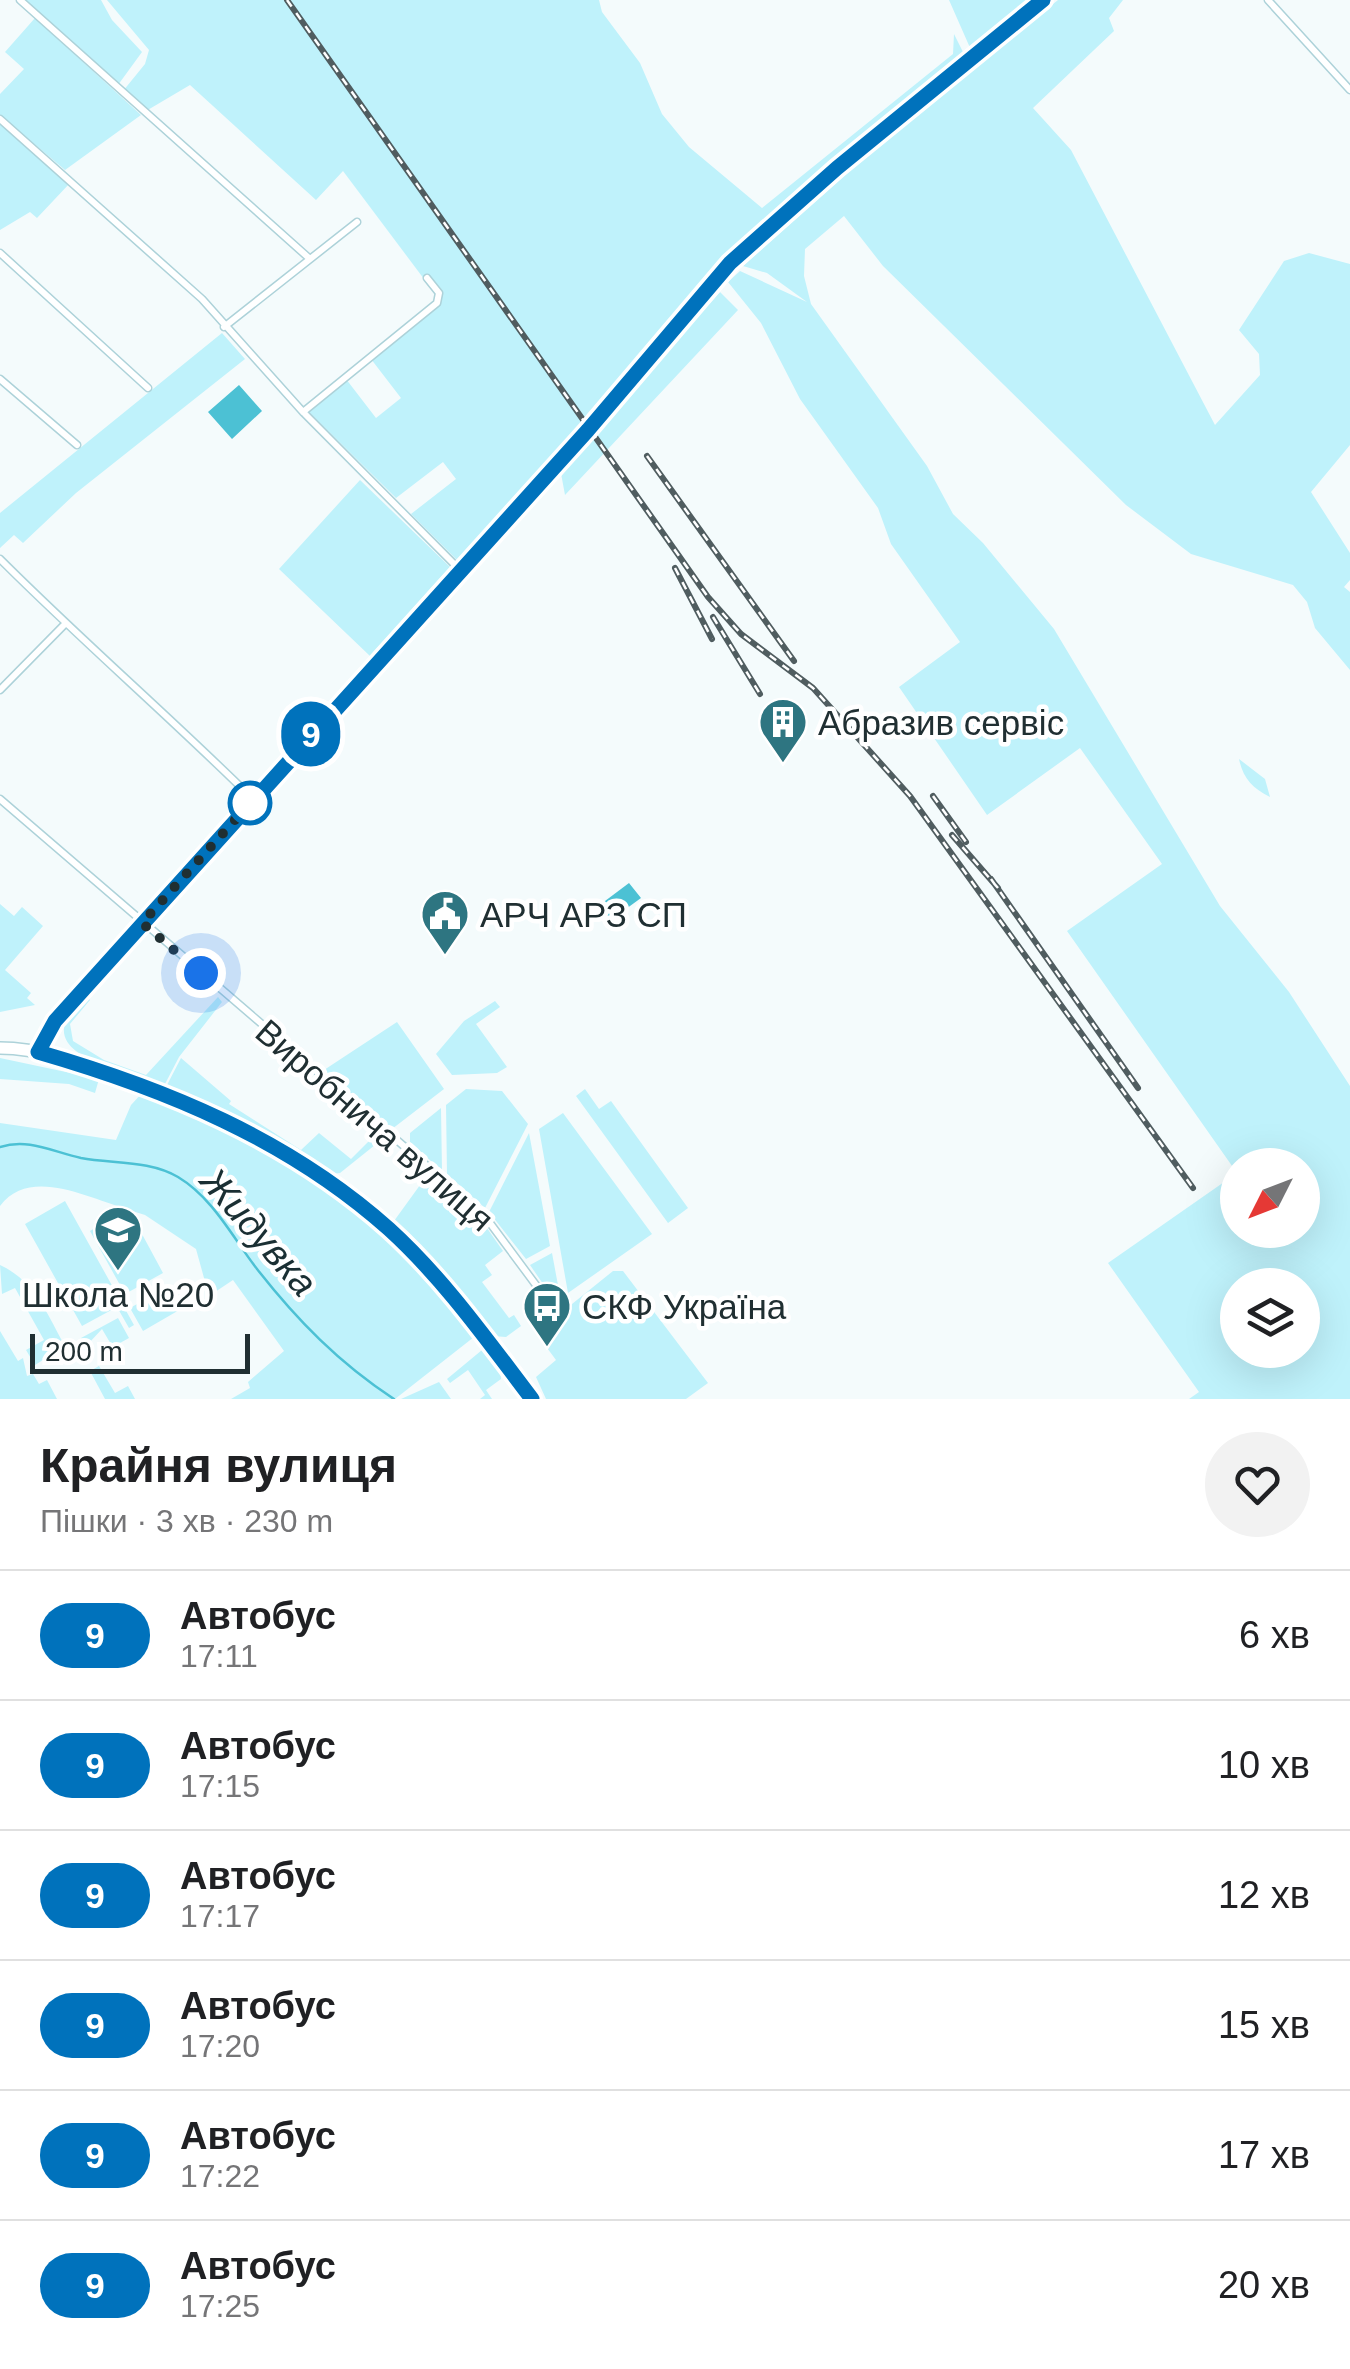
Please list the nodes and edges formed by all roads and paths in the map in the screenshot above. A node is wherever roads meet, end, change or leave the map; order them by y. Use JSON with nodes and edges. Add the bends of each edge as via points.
{"nodes":[{"id":1,"x":20,"y":0,"type":"edge"},
{"id":2,"x":1044,"y":0,"type":"edge"},
{"id":3,"x":1268,"y":0,"type":"edge"},
{"id":4,"x":1350,"y":90,"type":"edge"},
{"id":5,"x":0,"y":119,"type":"edge"},
{"id":6,"x":357,"y":222,"type":"dead end"},
{"id":7,"x":0,"y":253,"type":"edge"},
{"id":8,"x":310,"y":260,"type":"junction"},
{"id":9,"x":426,"y":278,"type":"dead end"},
{"id":10,"x":224,"y":326,"type":"junction"},
{"id":11,"x":0,"y":379,"type":"edge"},
{"id":12,"x":148,"y":388,"type":"dead end"},
{"id":13,"x":303,"y":412,"type":"junction"},
{"id":14,"x":77,"y":444,"type":"dead end"},
{"id":15,"x":0,"y":559,"type":"edge"},
{"id":16,"x":459,"y":570,"type":"junction"},
{"id":17,"x":65,"y":624,"type":"junction"},
{"id":18,"x":0,"y":690,"type":"edge"},
{"id":19,"x":0,"y":799,"type":"edge"},
{"id":20,"x":253,"y":800,"type":"junction"},
{"id":21,"x":142,"y":923,"type":"junction"},
{"id":22,"x":0,"y":1048,"type":"edge"},
{"id":23,"x":38,"y":1052,"type":"junction"},
{"id":24,"x":554,"y":1308,"type":"dead end"},
{"id":25,"x":532,"y":1399,"type":"edge"}],
"edges":[{"from":1,"to":8,"type":"street"},
{"from":2,"to":16,"type":"street","via":[[730,263]]},
{"from":3,"to":4,"type":"street"},
{"from":5,"to":10,"type":"street"},
{"from":6,"to":8,"type":"street"},
{"from":7,"to":12,"type":"street"},
{"from":8,"to":10,"type":"street"},
{"from":9,"to":13,"type":"street","via":[[438,303]]},
{"from":10,"to":13,"type":"street"},
{"from":11,"to":14,"type":"street"},
{"from":13,"to":16,"type":"street"},
{"from":15,"to":17,"type":"street"},
{"from":16,"to":20,"type":"street"},
{"from":17,"to":18,"type":"street"},
{"from":17,"to":20,"type":"street"},
{"from":19,"to":21,"type":"street","name":"Виробнича вулиця"},
{"from":20,"to":21,"type":"street"},
{"from":21,"to":23,"type":"street","via":[[44,1034]]},
{"from":21,"to":24,"type":"street","name":"Виробнича вулиця","via":[[484,1215]]},
{"from":22,"to":23,"type":"main road"},
{"from":23,"to":25,"type":"main road","via":[[218,1116],[334,1185],[391,1231],[455,1298]]}]}
